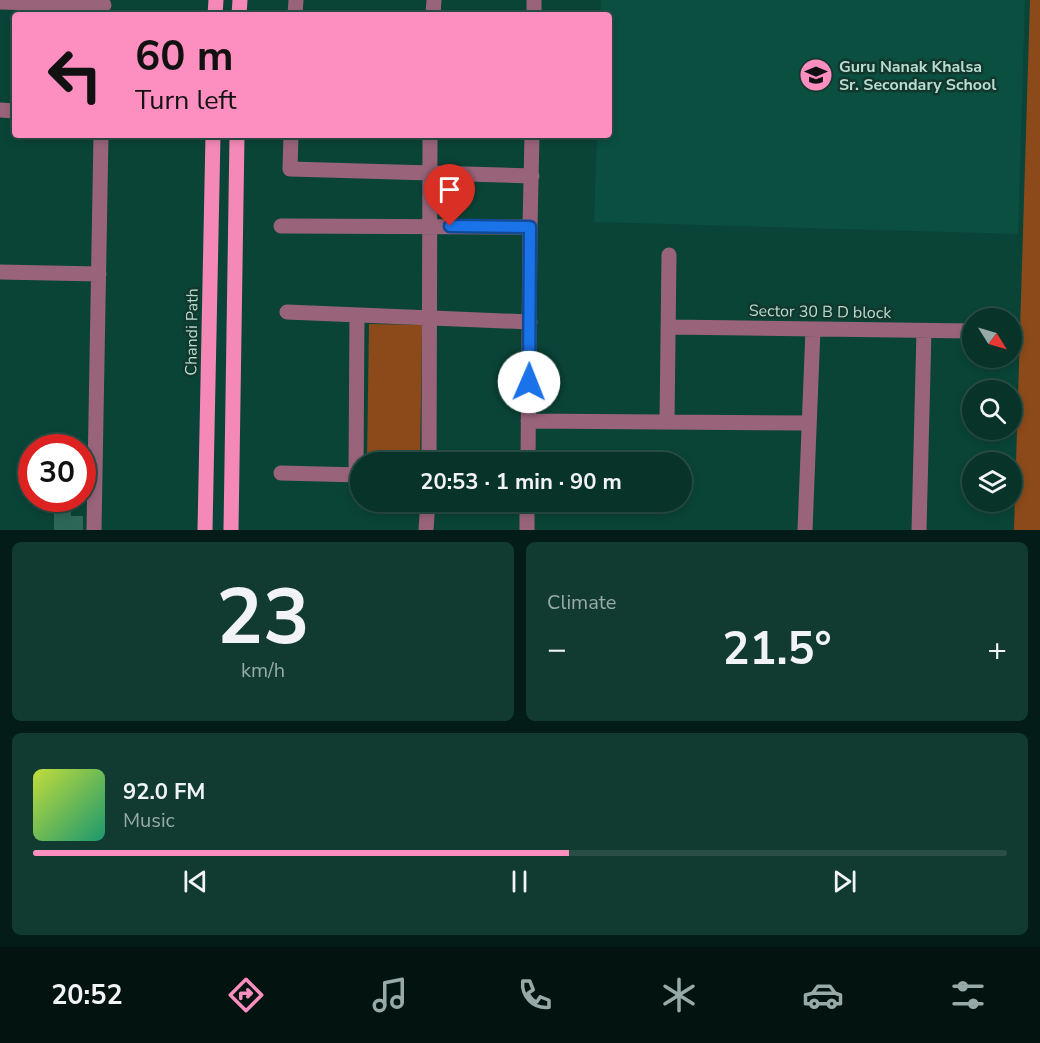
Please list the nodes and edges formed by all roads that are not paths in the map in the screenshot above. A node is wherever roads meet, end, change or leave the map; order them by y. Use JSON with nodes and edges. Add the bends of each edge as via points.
{"nodes":[{"id":1,"x":0,"y":2,"type":"edge"},
{"id":2,"x":104,"y":7,"type":"edge"},
{"id":3,"x":101,"y":138,"type":"edge"},
{"id":4,"x":213,"y":138,"type":"edge"},
{"id":5,"x":237,"y":138,"type":"edge"},
{"id":6,"x":291,"y":138,"type":"edge"},
{"id":7,"x":430,"y":138,"type":"edge"},
{"id":8,"x":532,"y":138,"type":"edge"},
{"id":9,"x":429,"y":172,"type":"junction"},
{"id":10,"x":532,"y":176,"type":"junction"},
{"id":11,"x":281,"y":226,"type":"dead end"},
{"id":12,"x":429,"y":226,"type":"junction"},
{"id":13,"x":530,"y":227,"type":"junction"},
{"id":14,"x":669,"y":255,"type":"dead end"},
{"id":15,"x":0,"y":272,"type":"edge"},
{"id":16,"x":99,"y":274,"type":"junction"},
{"id":17,"x":287,"y":312,"type":"dead end"},
{"id":18,"x":357,"y":315,"type":"junction"},
{"id":19,"x":431,"y":317,"type":"junction"},
{"id":20,"x":530,"y":322,"type":"junction"},
{"id":21,"x":668,"y":327,"type":"junction"},
{"id":22,"x":813,"y":329,"type":"junction"},
{"id":23,"x":924,"y":331,"type":"junction"},
{"id":24,"x":962,"y":332,"type":"edge"},
{"id":25,"x":528,"y":421,"type":"junction"},
{"id":26,"x":667,"y":422,"type":"junction"},
{"id":27,"x":809,"y":423,"type":"junction"},
{"id":28,"x":358,"y":452,"type":"edge"},
{"id":29,"x":429,"y":452,"type":"edge"},
{"id":30,"x":528,"y":452,"type":"edge"},
{"id":31,"x":281,"y":473,"type":"dead end"},
{"id":32,"x":350,"y":475,"type":"edge"},
{"id":33,"x":427,"y":512,"type":"edge"},
{"id":34,"x":527,"y":512,"type":"edge"},
{"id":35,"x":94,"y":530,"type":"edge"},
{"id":36,"x":205,"y":530,"type":"edge"},
{"id":37,"x":231,"y":530,"type":"edge"},
{"id":38,"x":426,"y":530,"type":"edge"},
{"id":39,"x":527,"y":530,"type":"edge"},
{"id":40,"x":805,"y":530,"type":"edge"},
{"id":41,"x":919,"y":530,"type":"edge"}],
"edges":[{"from":1,"to":2,"type":"street"},
{"from":3,"to":16,"type":"street"},
{"from":4,"to":36,"type":"main road","name":"Chandi Path"},
{"from":5,"to":37,"type":"main road"},
{"from":6,"to":9,"type":"street","via":[[290,169]]},
{"from":7,"to":9,"type":"street"},
{"from":8,"to":10,"type":"street"},
{"from":9,"to":10,"type":"street"},
{"from":9,"to":12,"type":"street"},
{"from":10,"to":13,"type":"street"},
{"from":11,"to":12,"type":"street"},
{"from":12,"to":13,"type":"street"},
{"from":12,"to":19,"type":"street"},
{"from":13,"to":20,"type":"street"},
{"from":14,"to":21,"type":"street"},
{"from":15,"to":16,"type":"street"},
{"from":16,"to":35,"type":"street"},
{"from":17,"to":18,"type":"street"},
{"from":18,"to":19,"type":"street"},
{"from":18,"to":28,"type":"street"},
{"from":19,"to":20,"type":"street"},
{"from":19,"to":29,"type":"street"},
{"from":20,"to":25,"type":"street"},
{"from":21,"to":22,"type":"street","name":"Sector 30 B D block"},
{"from":21,"to":26,"type":"street"},
{"from":22,"to":23,"type":"street","name":"Sector 30 B D block"},
{"from":22,"to":27,"type":"street"},
{"from":23,"to":24,"type":"street","name":"Sector 30 B D block"},
{"from":23,"to":41,"type":"street"},
{"from":25,"to":26,"type":"street"},
{"from":25,"to":30,"type":"street"},
{"from":26,"to":27,"type":"street"},
{"from":27,"to":40,"type":"street"},
{"from":31,"to":32,"type":"street"},
{"from":33,"to":38,"type":"street"},
{"from":34,"to":39,"type":"street"}]}
